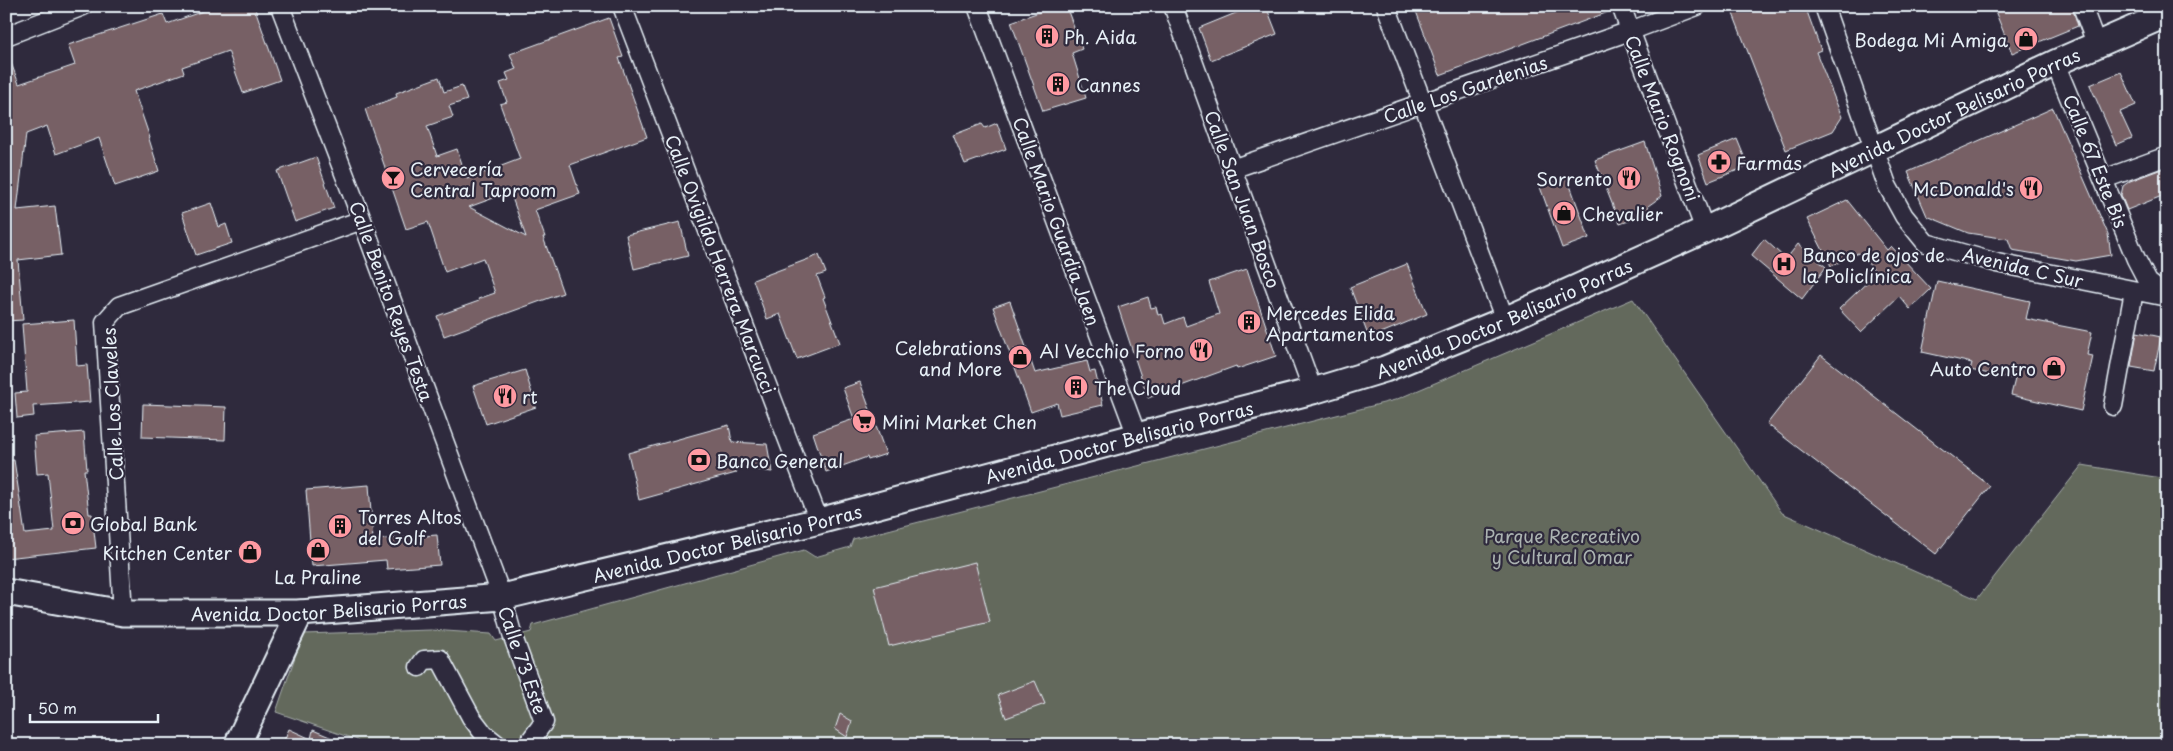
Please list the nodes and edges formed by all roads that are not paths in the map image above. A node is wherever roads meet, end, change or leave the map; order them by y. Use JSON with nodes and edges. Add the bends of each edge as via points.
{"nodes":[{"id":1,"x":82,"y":6,"type":"edge"},
{"id":2,"x":280,"y":6,"type":"edge"},
{"id":3,"x":977,"y":6,"type":"edge"},
{"id":4,"x":1173,"y":6,"type":"edge"},
{"id":5,"x":1386,"y":6,"type":"edge"},
{"id":6,"x":1621,"y":6,"type":"edge"},
{"id":7,"x":1696,"y":6,"type":"edge"},
{"id":8,"x":1824,"y":6,"type":"edge"},
{"id":9,"x":2082,"y":6,"type":"edge"},
{"id":10,"x":624,"y":7,"type":"edge"},
{"id":11,"x":2167,"y":14,"type":"edge"},
{"id":12,"x":1630,"y":31,"type":"junction"},
{"id":13,"x":6,"y":36,"type":"edge"},
{"id":14,"x":2096,"y":46,"type":"junction"},
{"id":15,"x":2055,"y":63,"type":"junction"},
{"id":16,"x":1422,"y":104,"type":"junction"},
{"id":17,"x":1874,"y":150,"type":"junction"},
{"id":18,"x":2167,"y":156,"type":"edge"},
{"id":19,"x":1232,"y":169,"type":"junction"},
{"id":20,"x":2104,"y":179,"type":"junction"},
{"id":21,"x":362,"y":220,"type":"junction"},
{"id":22,"x":1705,"y":230,"type":"junction"},
{"id":23,"x":2136,"y":259,"type":"junction"},
{"id":24,"x":2055,"y":275,"type":"junction"},
{"id":25,"x":2134,"y":291,"type":"junction"},
{"id":26,"x":2167,"y":297,"type":"edge"},
{"id":27,"x":1505,"y":320,"type":"junction"},
{"id":28,"x":1313,"y":391,"type":"junction"},
{"id":29,"x":2112,"y":406,"type":"dead end"},
{"id":30,"x":1137,"y":436,"type":"junction"},
{"id":31,"x":819,"y":521,"type":"junction"},
{"id":32,"x":6,"y":592,"type":"edge"},
{"id":33,"x":502,"y":597,"type":"junction"},
{"id":34,"x":124,"y":613,"type":"junction"},
{"id":35,"x":300,"y":613,"type":"junction"},
{"id":36,"x":418,"y":667,"type":"dead end"},
{"id":37,"x":238,"y":745,"type":"edge"},
{"id":38,"x":498,"y":745,"type":"edge"},
{"id":39,"x":527,"y":745,"type":"edge"}],
"edges":[{"from":1,"to":13,"type":"street"},
{"from":2,"to":21,"type":"street","name":"Calle Benito Reyes Testa"},
{"from":3,"to":30,"type":"street","name":"Calle Mario Guardia Jaen"},
{"from":4,"to":19,"type":"street","name":"Calle San Juan Bosco"},
{"from":5,"to":16,"type":"street"},
{"from":6,"to":12,"type":"street","name":"Calle Mario Rognoni"},
{"from":7,"to":12,"type":"street","name":"Calle Los Gardenias"},
{"from":8,"to":17,"type":"street","name":"Avenida C Sur"},
{"from":9,"to":14,"type":"street"},
{"from":10,"to":31,"type":"street","name":"Calle Ovigildo Herrera Marcucci"},
{"from":11,"to":14,"type":"street","name":"Avenida Doctor Belisario Porras"},
{"from":12,"to":16,"type":"street","name":"Calle Los Gardenias"},
{"from":12,"to":22,"type":"street","name":"Calle Mario Rognoni"},
{"from":14,"to":15,"type":"street","name":"Avenida Doctor Belisario Porras"},
{"from":15,"to":17,"type":"street","name":"Avenida Doctor Belisario Porras"},
{"from":15,"to":20,"type":"street","name":"Calle 67 Este Bis"},
{"from":16,"to":19,"type":"street","name":"Calle Los Gardenias"},
{"from":16,"to":27,"type":"street"},
{"from":17,"to":22,"type":"street","name":"Avenida Doctor Belisario Porras"},
{"from":17,"to":24,"type":"street","name":"Avenida C Sur","via":[[1887,185],[1904,216],[1926,243]]},
{"from":18,"to":20,"type":"street"},
{"from":19,"to":28,"type":"street","name":"Calle San Juan Bosco"},
{"from":20,"to":23,"type":"street","name":"Calle 67 Este Bis"},
{"from":21,"to":33,"type":"street","name":"Calle Benito Reyes Testa"},
{"from":21,"to":34,"type":"street","name":"Calle Los Claveles","via":[[118,306],[105,322]]},
{"from":22,"to":27,"type":"street","name":"Avenida Doctor Belisario Porras"},
{"from":23,"to":24,"type":"street","via":[[2126,277],[2078,273]]},
{"from":23,"to":26,"type":"street","name":"Calle 67 Este Bis","via":[[2148,282]]},
{"from":24,"to":25,"type":"street","name":"Avenida C Sur"},
{"from":25,"to":26,"type":"street","name":"Avenida C Sur"},
{"from":25,"to":29,"type":"street"},
{"from":27,"to":28,"type":"street","name":"Avenida Doctor Belisario Porras","via":[[1385,369]]},
{"from":28,"to":30,"type":"street","name":"Avenida Doctor Belisario Porras"},
{"from":30,"to":31,"type":"street","name":"Avenida Doctor Belisario Porras"},
{"from":31,"to":33,"type":"street","name":"Avenida Doctor Belisario Porras"},
{"from":32,"to":34,"type":"street","name":"Avenida Doctor Belisario Porras"},
{"from":33,"to":35,"type":"street","name":"Avenida Doctor Belisario Porras"},
{"from":33,"to":39,"type":"street","name":"Calle 73 Este","via":[[544,722]]},
{"from":34,"to":35,"type":"street","name":"Avenida Doctor Belisario Porras"},
{"from":35,"to":37,"type":"street"},
{"from":36,"to":38,"type":"street","via":[[424,660],[440,659],[471,716],[484,734]]}]}
